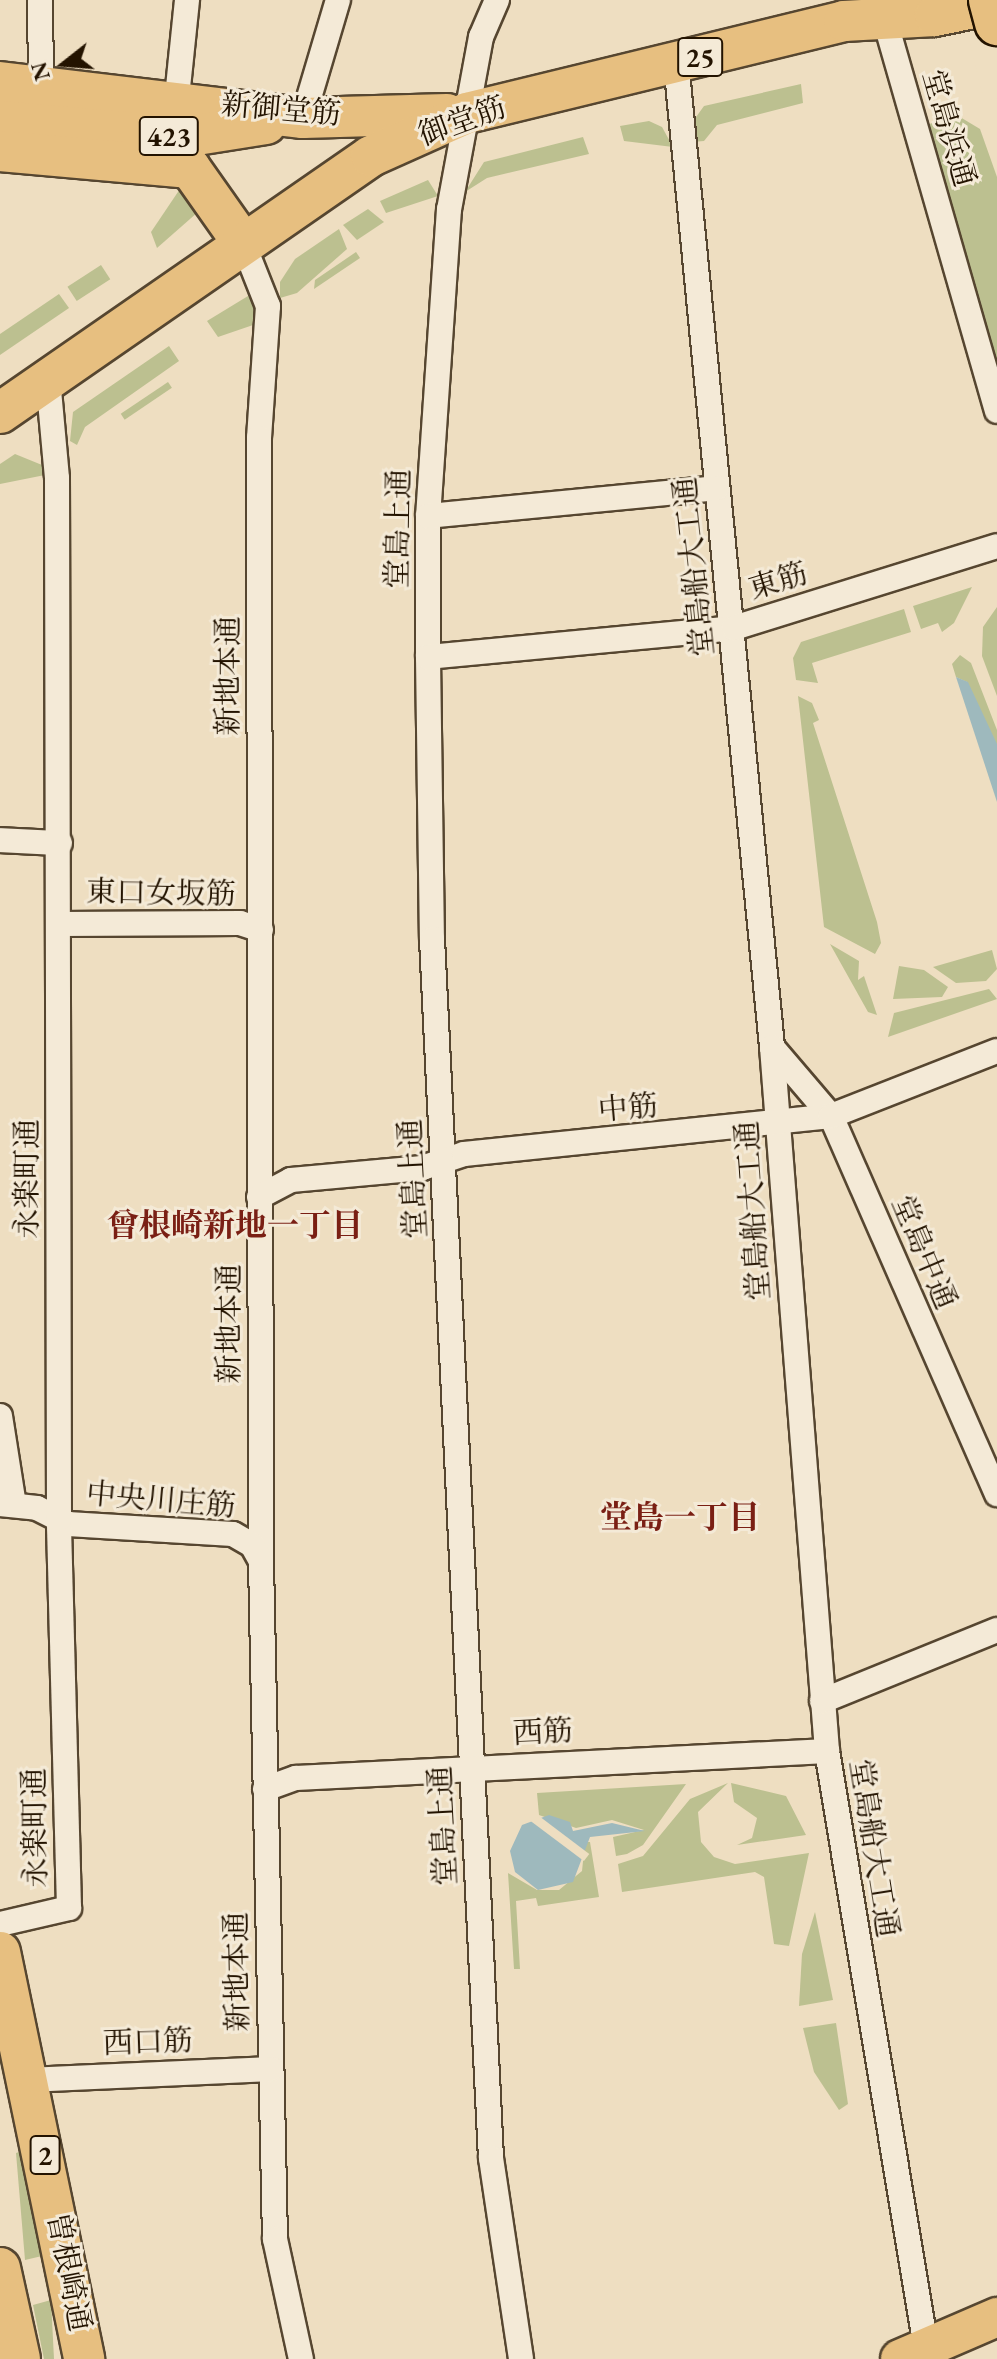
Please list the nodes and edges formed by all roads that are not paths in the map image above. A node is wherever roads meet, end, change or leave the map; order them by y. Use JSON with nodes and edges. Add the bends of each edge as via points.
{"nodes":[{"id":1,"x":40,"y":0,"type":"edge"},
{"id":2,"x":187,"y":0,"type":"edge"},
{"id":3,"x":338,"y":0,"type":"edge"},
{"id":4,"x":497,"y":0,"type":"edge"},
{"id":5,"x":991,"y":0,"type":"edge"},
{"id":6,"x":997,"y":3,"type":"edge"},
{"id":7,"x":882,"y":10,"type":"edge"},
{"id":8,"x":997,"y":23,"type":"edge"},
{"id":9,"x":676,"y":62,"type":"junction"},
{"id":10,"x":0,"y":82,"type":"edge"},
{"id":11,"x":41,"y":85,"type":"junction"},
{"id":12,"x":177,"y":97,"type":"junction"},
{"id":13,"x":467,"y":113,"type":"junction"},
{"id":14,"x":303,"y":118,"type":"junction"},
{"id":15,"x":17,"y":122,"type":"edge"},
{"id":16,"x":0,"y":151,"type":"edge"},
{"id":17,"x":190,"y":168,"type":"junction"},
{"id":18,"x":243,"y":243,"type":"junction"},
{"id":19,"x":48,"y":380,"type":"junction"},
{"id":20,"x":997,"y":411,"type":"edge"},
{"id":21,"x":0,"y":413,"type":"edge"},
{"id":22,"x":717,"y":488,"type":"junction"},
{"id":23,"x":428,"y":516,"type":"junction"},
{"id":24,"x":997,"y":546,"type":"edge"},
{"id":25,"x":734,"y":628,"type":"junction"},
{"id":26,"x":428,"y":657,"type":"junction"},
{"id":27,"x":0,"y":840,"type":"edge"},
{"id":28,"x":60,"y":843,"type":"junction"},
{"id":29,"x":61,"y":924,"type":"junction"},
{"id":30,"x":261,"y":930,"type":"junction"},
{"id":31,"x":772,"y":1047,"type":"junction"},
{"id":32,"x":997,"y":1051,"type":"edge"},
{"id":33,"x":831,"y":1116,"type":"junction"},
{"id":34,"x":778,"y":1126,"type":"junction"},
{"id":35,"x":445,"y":1161,"type":"junction"},
{"id":36,"x":259,"y":1197,"type":"junction"},
{"id":37,"x":0,"y":1416,"type":"edge"},
{"id":38,"x":997,"y":1494,"type":"edge"},
{"id":39,"x":7,"y":1504,"type":"edge"},
{"id":40,"x":59,"y":1519,"type":"junction"},
{"id":41,"x":261,"y":1561,"type":"junction"},
{"id":42,"x":997,"y":1630,"type":"edge"},
{"id":43,"x":822,"y":1701,"type":"junction"},
{"id":44,"x":827,"y":1751,"type":"junction"},
{"id":45,"x":473,"y":1773,"type":"junction"},
{"id":46,"x":265,"y":1789,"type":"junction"},
{"id":47,"x":0,"y":1924,"type":"edge"},
{"id":48,"x":0,"y":1952,"type":"edge"},
{"id":49,"x":271,"y":2069,"type":"junction"},
{"id":50,"x":28,"y":2080,"type":"junction"},
{"id":51,"x":0,"y":2268,"type":"edge"},
{"id":52,"x":997,"y":2317,"type":"edge"},
{"id":53,"x":917,"y":2356,"type":"edge"},
{"id":54,"x":20,"y":2359,"type":"edge"},
{"id":55,"x":84,"y":2359,"type":"edge"},
{"id":56,"x":301,"y":2359,"type":"edge"},
{"id":57,"x":521,"y":2359,"type":"edge"}],
"edges":[{"from":1,"to":11,"type":"street"},
{"from":2,"to":12,"type":"street"},
{"from":3,"to":14,"type":"street"},
{"from":4,"to":13,"type":"street","name":"堂島上通","via":[[481,37]]},
{"from":5,"to":8,"type":"highway","bridge":true},
{"from":6,"to":7,"type":"highway","name":"御堂筋","number":"25","via":[[935,16]]},
{"from":7,"to":9,"type":"highway","name":"御堂筋","number":"25"},
{"from":7,"to":20,"type":"street","name":"堂島浜通"},
{"from":9,"to":13,"type":"highway","name":"御堂筋","number":"25"},
{"from":9,"to":22,"type":"street","name":"堂島船大工通"},
{"from":10,"to":11,"type":"highway","name":"新御堂筋","number":"423"},
{"from":11,"to":12,"type":"highway","name":"新御堂筋","number":"423"},
{"from":12,"to":14,"type":"highway","name":"新御堂筋","number":"423"},
{"from":13,"to":14,"type":"highway","name":"新御堂筋","number":"423"},
{"from":13,"to":18,"type":"highway","name":"御堂筋","number":"25","via":[[371,156]]},
{"from":13,"to":23,"type":"street","name":"堂島上通","via":[[449,209]]},
{"from":14,"to":15,"type":"highway","number":"423","via":[[184,137]]},
{"from":14,"to":17,"type":"highway"},
{"from":16,"to":17,"type":"highway","number":"423"},
{"from":17,"to":18,"type":"highway"},
{"from":18,"to":19,"type":"highway","name":"御堂筋","number":"25"},
{"from":18,"to":30,"type":"street","name":"新地本通","via":[[268,306],[259,438]]},
{"from":19,"to":21,"type":"highway","name":"御堂筋","number":"25"},
{"from":19,"to":28,"type":"street","name":"永楽町通","via":[[57,478]]},
{"from":22,"to":23,"type":"street"},
{"from":22,"to":25,"type":"street","name":"堂島船大工通"},
{"from":23,"to":26,"type":"street","name":"堂島上通"},
{"from":24,"to":25,"type":"street","name":"東筋"},
{"from":25,"to":26,"type":"street","name":"東筋"},
{"from":25,"to":31,"type":"street","name":"堂島船大工通"},
{"from":26,"to":35,"type":"street","name":"堂島上通"},
{"from":27,"to":28,"type":"street"},
{"from":28,"to":29,"type":"street","name":"永楽町通"},
{"from":29,"to":30,"type":"street","name":"東口女坂筋"},
{"from":29,"to":40,"type":"street","name":"永楽町通"},
{"from":30,"to":36,"type":"street","name":"新地本通"},
{"from":31,"to":33,"type":"street","name":"堂島中通"},
{"from":31,"to":34,"type":"street","name":"堂島船大工通"},
{"from":32,"to":33,"type":"street","name":"中筋"},
{"from":33,"to":34,"type":"street","name":"中筋"},
{"from":33,"to":38,"type":"street","name":"堂島中通"},
{"from":34,"to":35,"type":"street","name":"中筋"},
{"from":34,"to":43,"type":"street","name":"堂島船大工通"},
{"from":35,"to":36,"type":"street","name":"中筋","via":[[336,1181],[291,1180]]},
{"from":35,"to":45,"type":"street","name":"堂島上通"},
{"from":36,"to":41,"type":"street","name":"新地本通"},
{"from":37,"to":39,"type":"street"},
{"from":39,"to":40,"type":"street","name":"中央川庄筋"},
{"from":40,"to":41,"type":"street","name":"中央川庄筋","via":[[233,1534],[252,1545]]},
{"from":40,"to":47,"type":"street","name":"永楽町通","via":[[69,1908]]},
{"from":41,"to":46,"type":"street","name":"新地本通"},
{"from":42,"to":43,"type":"street"},
{"from":43,"to":44,"type":"street","name":"堂島船大工通"},
{"from":44,"to":45,"type":"street","name":"西筋"},
{"from":44,"to":53,"type":"street","name":"堂島船大工通"},
{"from":45,"to":46,"type":"street","name":"西筋","via":[[296,1778]]},
{"from":45,"to":57,"type":"street","name":"堂島上通","via":[[491,2158]]},
{"from":46,"to":49,"type":"street","name":"新地本通"},
{"from":48,"to":50,"type":"highway","name":"曽根崎通","number":"2"},
{"from":49,"to":50,"type":"street","name":"西口筋"},
{"from":49,"to":56,"type":"street","name":"新地本通","via":[[275,2239]]},
{"from":50,"to":55,"type":"highway","name":"曽根崎通","number":"2"},
{"from":51,"to":54,"type":"highway"},
{"from":52,"to":53,"type":"main road"}]}
